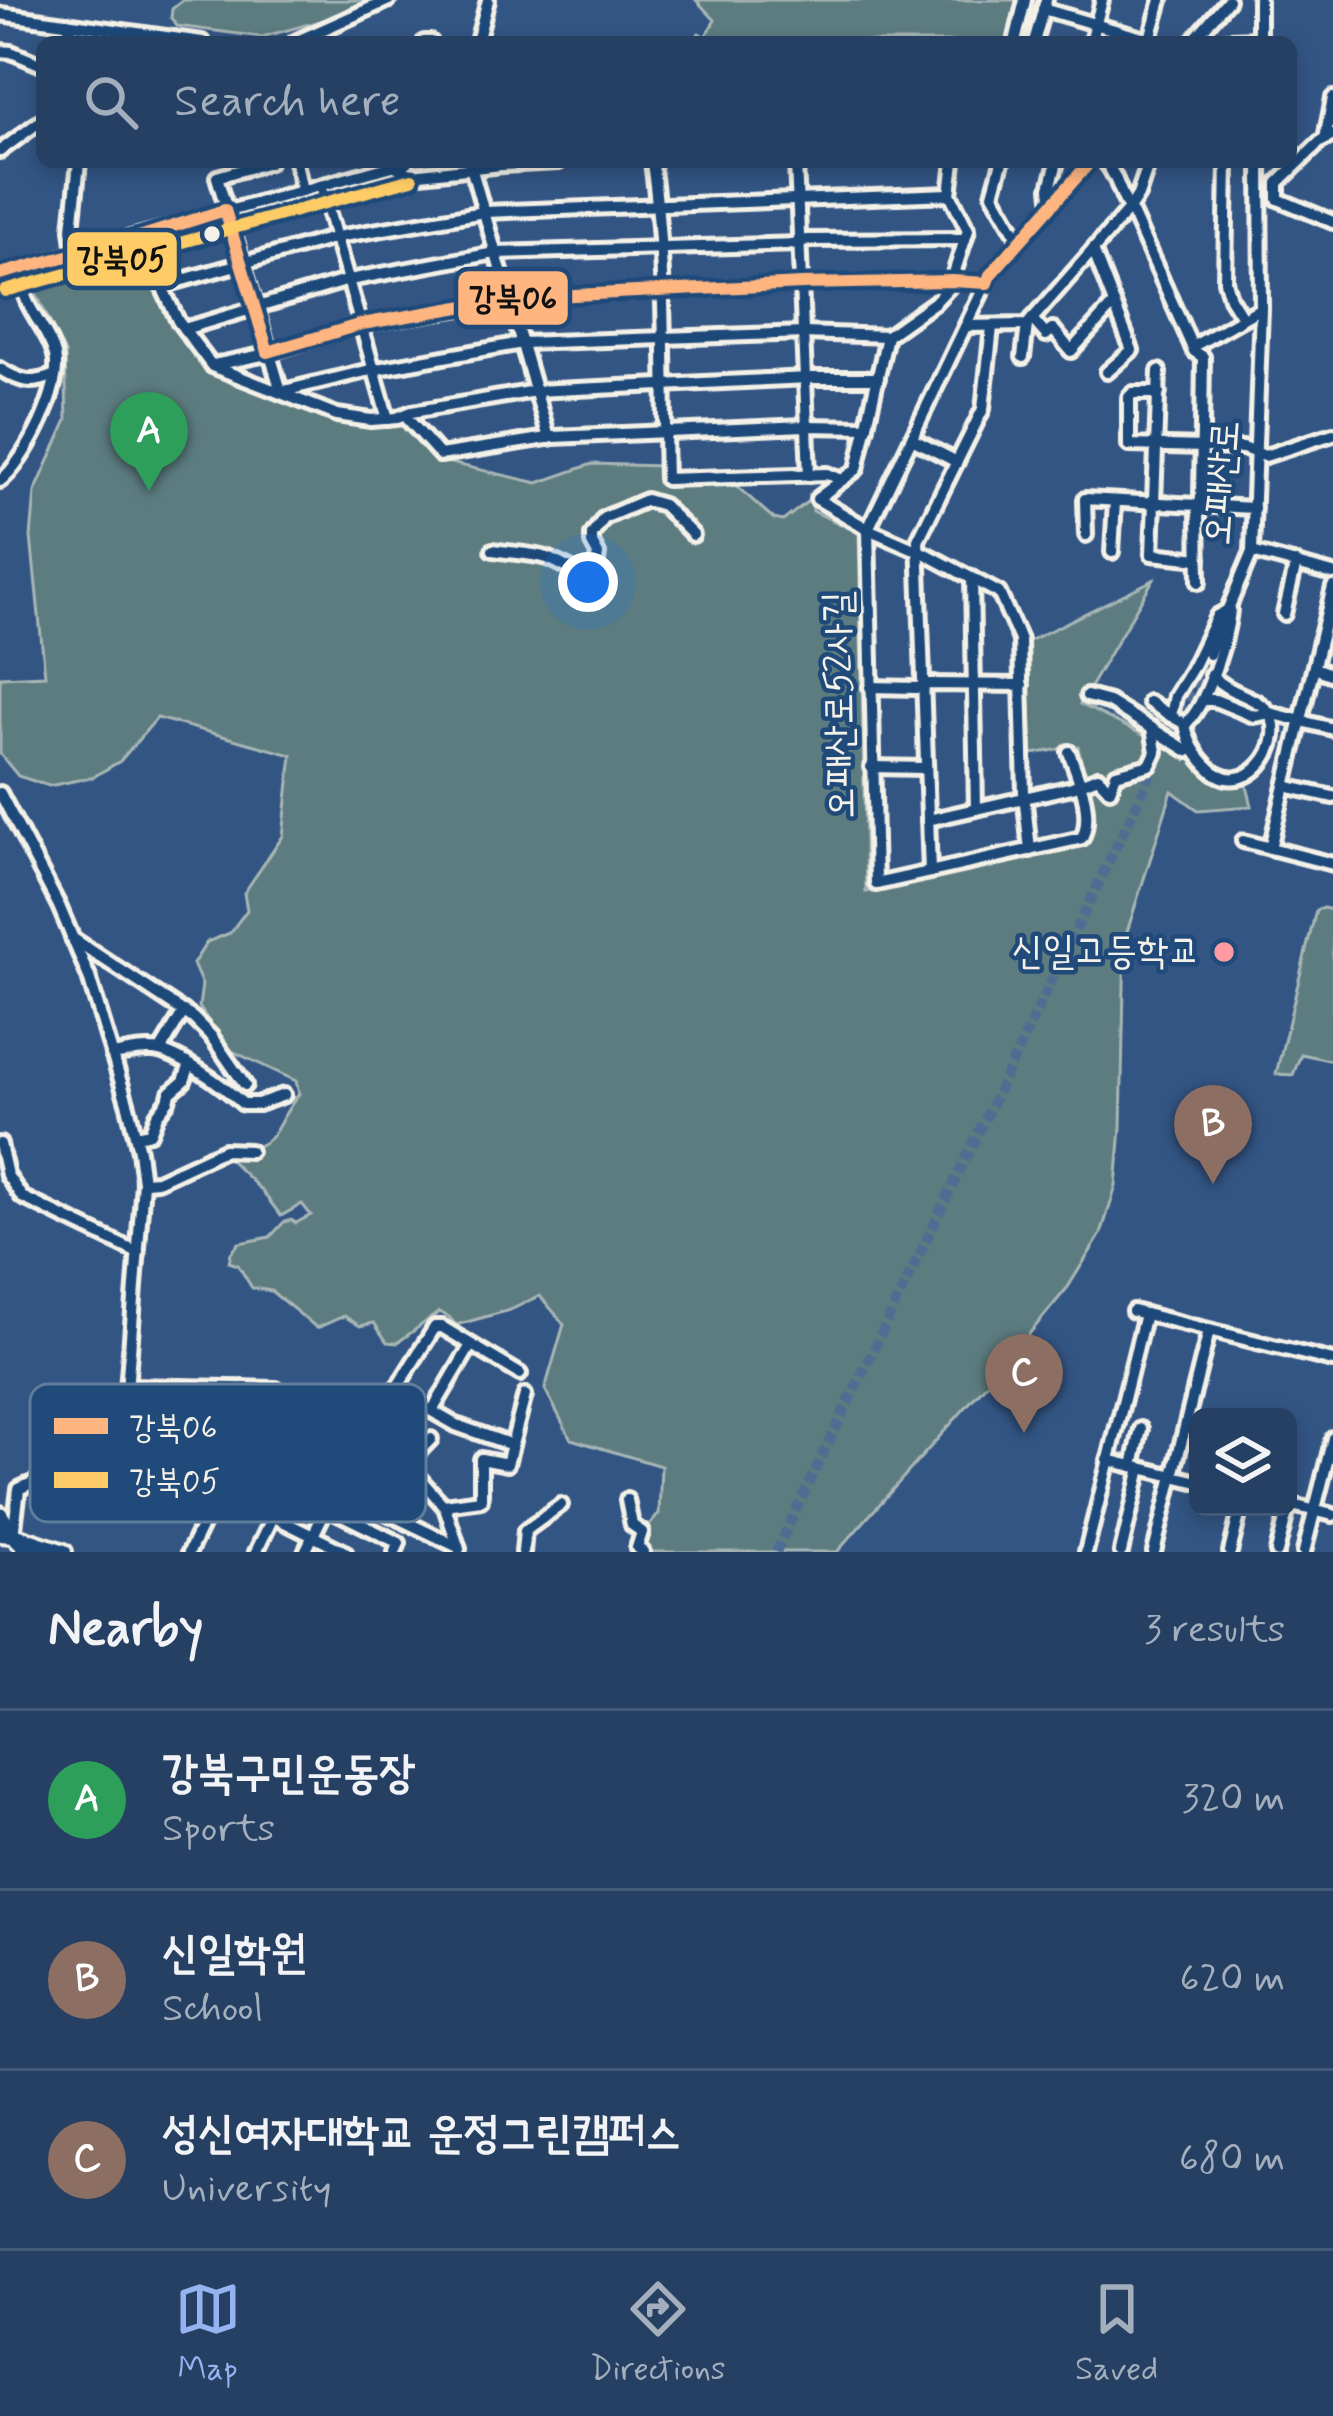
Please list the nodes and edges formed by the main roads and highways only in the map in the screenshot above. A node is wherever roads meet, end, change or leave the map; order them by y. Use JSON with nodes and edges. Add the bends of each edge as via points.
{"nodes":[{"id":1,"x":0,"y":1514,"type":"edge"},
{"id":2,"x":6,"y":1535,"type":"edge"},
{"id":3,"x":30,"y":1552,"type":"edge"},
{"id":4,"x":64,"y":1552,"type":"edge"}],
"edges":[{"from":1,"to":2,"type":"main road"},
{"from":2,"to":3,"type":"main road"},
{"from":2,"to":4,"type":"main road"}]}
